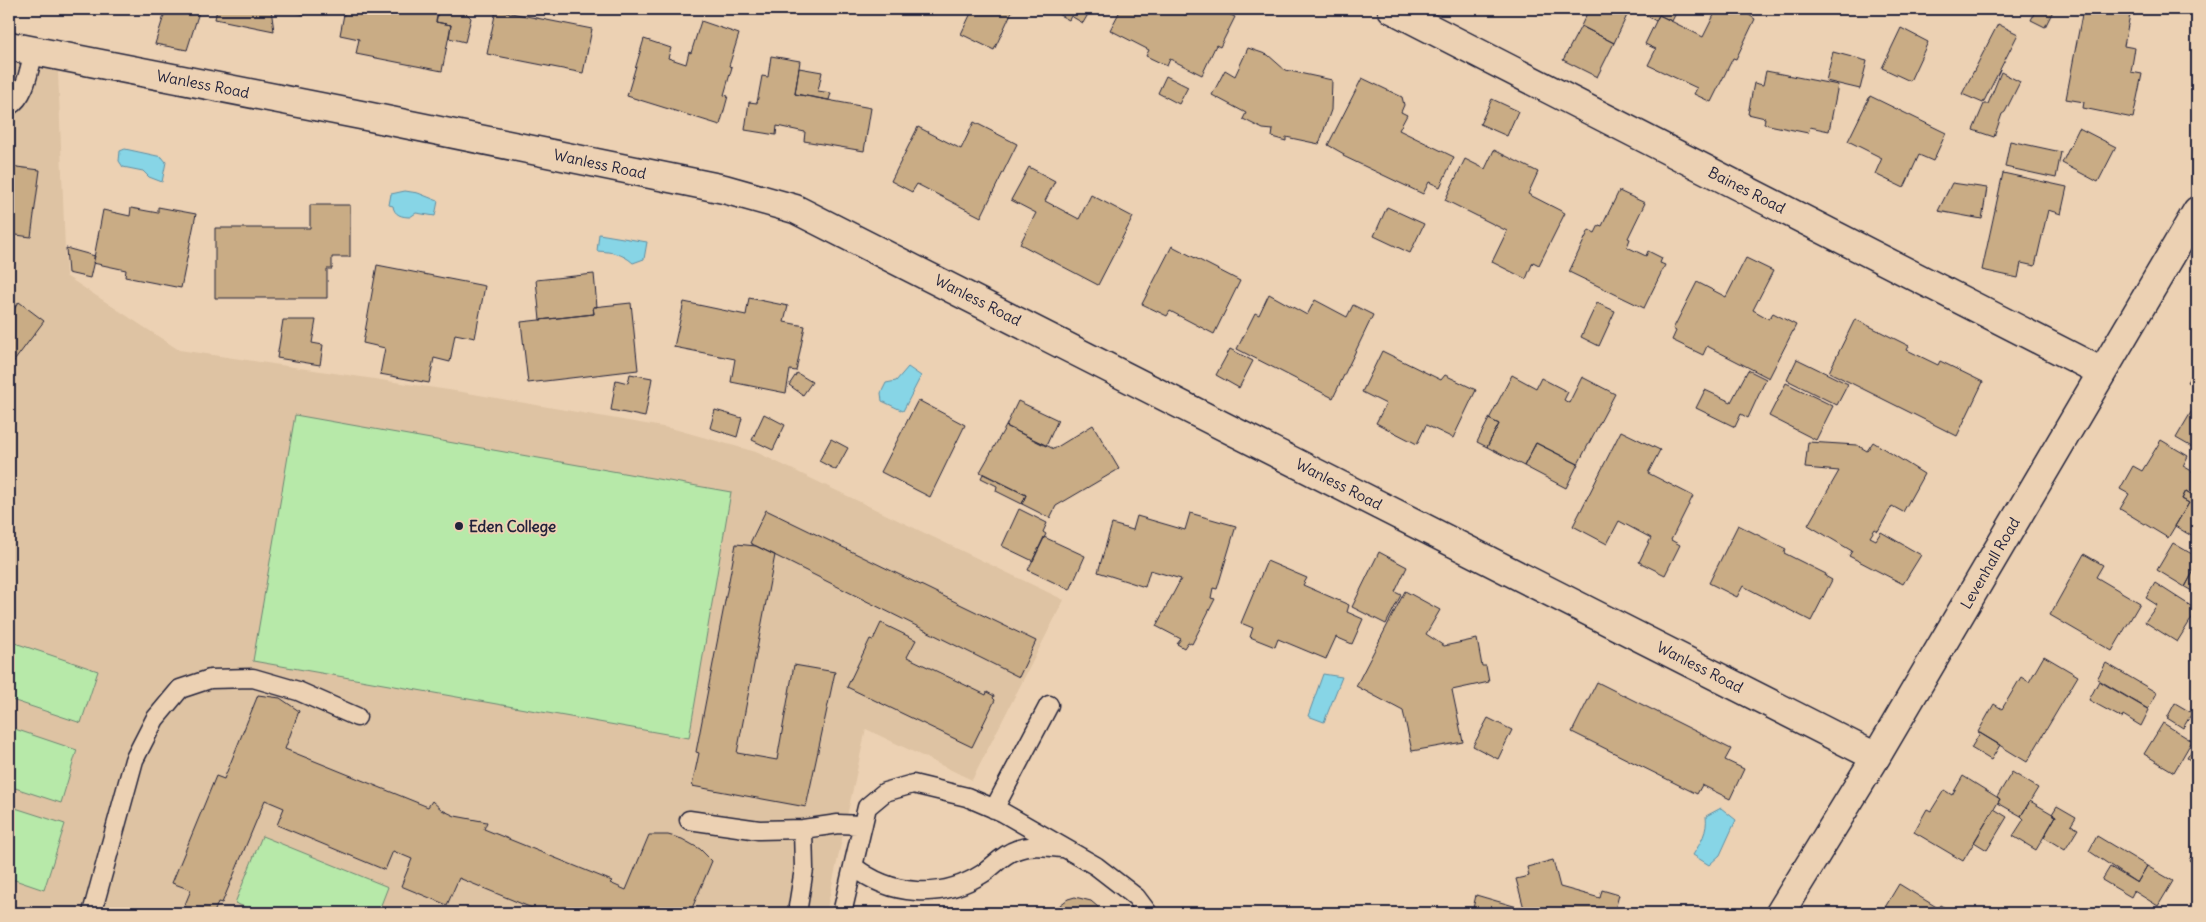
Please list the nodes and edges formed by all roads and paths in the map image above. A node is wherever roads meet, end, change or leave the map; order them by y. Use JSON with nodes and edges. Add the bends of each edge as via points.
{"nodes":[{"id":1,"x":1392,"y":9,"type":"edge"},
{"id":2,"x":21,"y":49,"type":"edge"},
{"id":3,"x":9,"y":106,"type":"edge"},
{"id":4,"x":2197,"y":211,"type":"edge"},
{"id":5,"x":2102,"y":372,"type":"junction"},
{"id":6,"x":1049,"y":704,"type":"dead end"},
{"id":7,"x":357,"y":717,"type":"dead end"},
{"id":8,"x":1876,"y":757,"type":"junction"},
{"id":9,"x":994,"y":809,"type":"junction"},
{"id":10,"x":689,"y":820,"type":"dead end"},
{"id":11,"x":863,"y":825,"type":"junction"},
{"id":12,"x":803,"y":830,"type":"junction"},
{"id":13,"x":1065,"y":848,"type":"junction"},
{"id":14,"x":853,"y":866,"type":"junction"},
{"id":15,"x":92,"y":913,"type":"edge"},
{"id":16,"x":797,"y":913,"type":"edge"},
{"id":17,"x":842,"y":913,"type":"edge"},
{"id":18,"x":1148,"y":913,"type":"edge"},
{"id":19,"x":1780,"y":913,"type":"edge"}],
"edges":[{"from":1,"to":5,"type":"street","name":"Baines Road"},
{"from":2,"to":3,"type":"lane","via":[[22,91]]},
{"from":2,"to":8,"type":"street","name":"Wanless Road","via":[[724,189],[795,209]]},
{"from":4,"to":5,"type":"street","name":"Levenhall Road"},
{"from":5,"to":8,"type":"street","name":"Levenhall Road"},
{"from":6,"to":9,"type":"lane"},
{"from":7,"to":15,"type":"lane","via":[[298,691],[253,678],[210,679],[180,689],[155,719],[134,760]]},
{"from":8,"to":19,"type":"street","name":"Levenhall Road"},
{"from":9,"to":11,"type":"lane","via":[[968,797],[913,784],[885,792],[866,807]]},
{"from":9,"to":13,"type":"lane"},
{"from":10,"to":12,"type":"lane","via":[[759,830]]},
{"from":11,"to":12,"type":"lane","via":[[838,824]]},
{"from":11,"to":14,"type":"lane"},
{"from":12,"to":16,"type":"lane","via":[[804,868]]},
{"from":13,"to":14,"type":"lane","via":[[1030,846],[1015,850],[965,884],[937,892],[892,888],[867,877]]},
{"from":13,"to":18,"type":"lane","via":[[1096,866],[1136,897]]},
{"from":14,"to":17,"type":"lane"}]}
